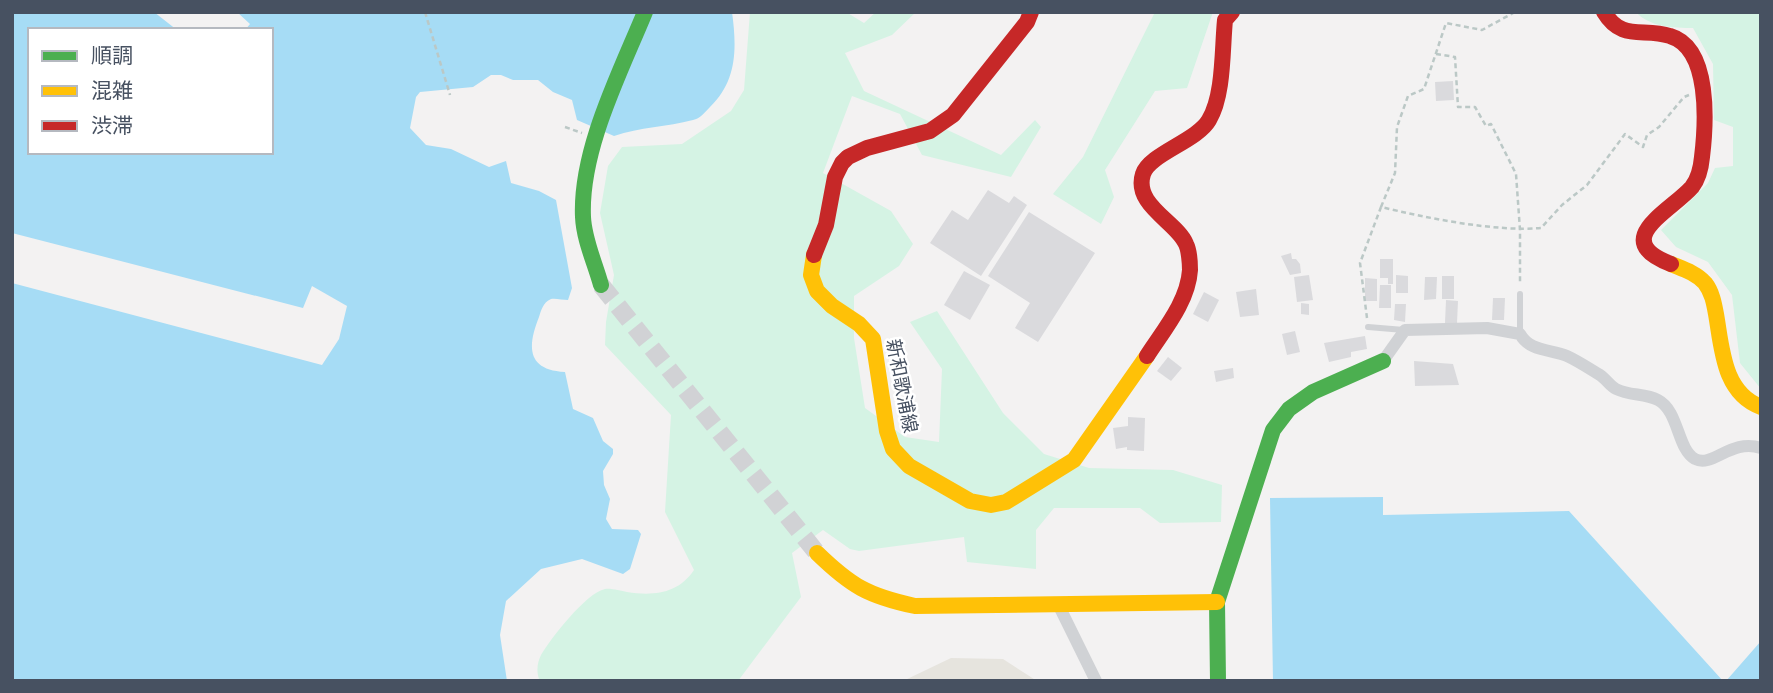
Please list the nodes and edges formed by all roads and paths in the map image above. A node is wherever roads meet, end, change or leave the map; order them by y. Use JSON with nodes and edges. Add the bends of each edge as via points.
{"nodes":[{"id":1,"x":425,"y":12,"type":"edge"},
{"id":2,"x":645,"y":12,"type":"edge"},
{"id":3,"x":1031,"y":12,"type":"edge"},
{"id":4,"x":1232,"y":12,"type":"edge"},
{"id":5,"x":1515,"y":12,"type":"edge"},
{"id":6,"x":1604,"y":12,"type":"edge"},
{"id":7,"x":1436,"y":54,"type":"junction"},
{"id":8,"x":1702,"y":91,"type":"junction"},
{"id":9,"x":450,"y":95,"type":"dead end"},
{"id":10,"x":565,"y":127,"type":"dead end"},
{"id":11,"x":582,"y":134,"type":"dead end"},
{"id":12,"x":1381,"y":207,"type":"junction"},
{"id":13,"x":1520,"y":230,"type":"junction"},
{"id":14,"x":601,"y":285,"type":"tunnel mouth"},
{"id":15,"x":1520,"y":294,"type":"joint"},
{"id":16,"x":1368,"y":327,"type":"joint"},
{"id":17,"x":1405,"y":330,"type":"junction"},
{"id":18,"x":1520,"y":334,"type":"junction"},
{"id":19,"x":1383,"y":361,"type":"joint"},
{"id":20,"x":1761,"y":407,"type":"edge"},
{"id":21,"x":1761,"y":448,"type":"edge"},
{"id":22,"x":817,"y":554,"type":"tunnel mouth"},
{"id":23,"x":1217,"y":601,"type":"junction"},
{"id":24,"x":1058,"y":604,"type":"junction"},
{"id":25,"x":1096,"y":681,"type":"edge"},
{"id":26,"x":1218,"y":681,"type":"edge"}],
"edges":[{"from":1,"to":9,"type":"path"},
{"from":2,"to":14,"type":"main road","via":[[587,175],[583,218]]},
{"from":3,"to":4,"type":"main road","name":"新和歌浦線","via":[[940,126],[862,151],[841,164],[829,218],[812,264],[811,279],[817,290],[873,339],[883,414],[893,449],[909,466],[959,496],[991,505],[1006,502],[1074,460],[1176,312],[1190,270],[1189,253],[1186,243],[1146,197],[1143,172],[1208,122],[1217,102],[1225,20]]},
{"from":5,"to":7,"type":"path","via":[[1482,30],[1446,23]]},
{"from":6,"to":8,"type":"main road","via":[[1613,25],[1626,32],[1681,40],[1702,78]]},
{"from":7,"to":12,"type":"path","via":[[1424,89],[1408,96],[1397,127],[1395,173]]},
{"from":7,"to":13,"type":"path","via":[[1455,57],[1458,107],[1475,107],[1486,126],[1492,124],[1516,174]]},
{"from":8,"to":13,"type":"path","via":[[1684,97],[1647,135],[1643,147],[1625,134],[1587,186],[1541,228]]},
{"from":8,"to":20,"type":"main road","via":[[1704,149],[1697,179],[1687,193],[1654,218],[1644,243],[1655,258],[1693,272],[1708,283],[1730,378],[1738,394]]},
{"from":10,"to":11,"type":"path"},
{"from":12,"to":13,"type":"path"},
{"from":12,"to":16,"type":"path","via":[[1360,263]]},
{"from":13,"to":15,"type":"path"},
{"from":15,"to":18,"type":"lane"},
{"from":16,"to":17,"type":"lane"},
{"from":17,"to":18,"type":"street","via":[[1487,328]]},
{"from":17,"to":19,"type":"street"},
{"from":18,"to":21,"type":"street","via":[[1524,342],[1565,355],[1615,389],[1661,401],[1697,460],[1708,461],[1748,444]]},
{"from":19,"to":23,"type":"main road","via":[[1313,392],[1289,409],[1273,430]]},
{"from":22,"to":24,"type":"main road","via":[[848,583],[877,598],[915,606]]},
{"from":23,"to":24,"type":"main road"},
{"from":23,"to":26,"type":"main road"},
{"from":24,"to":25,"type":"street"}]}
